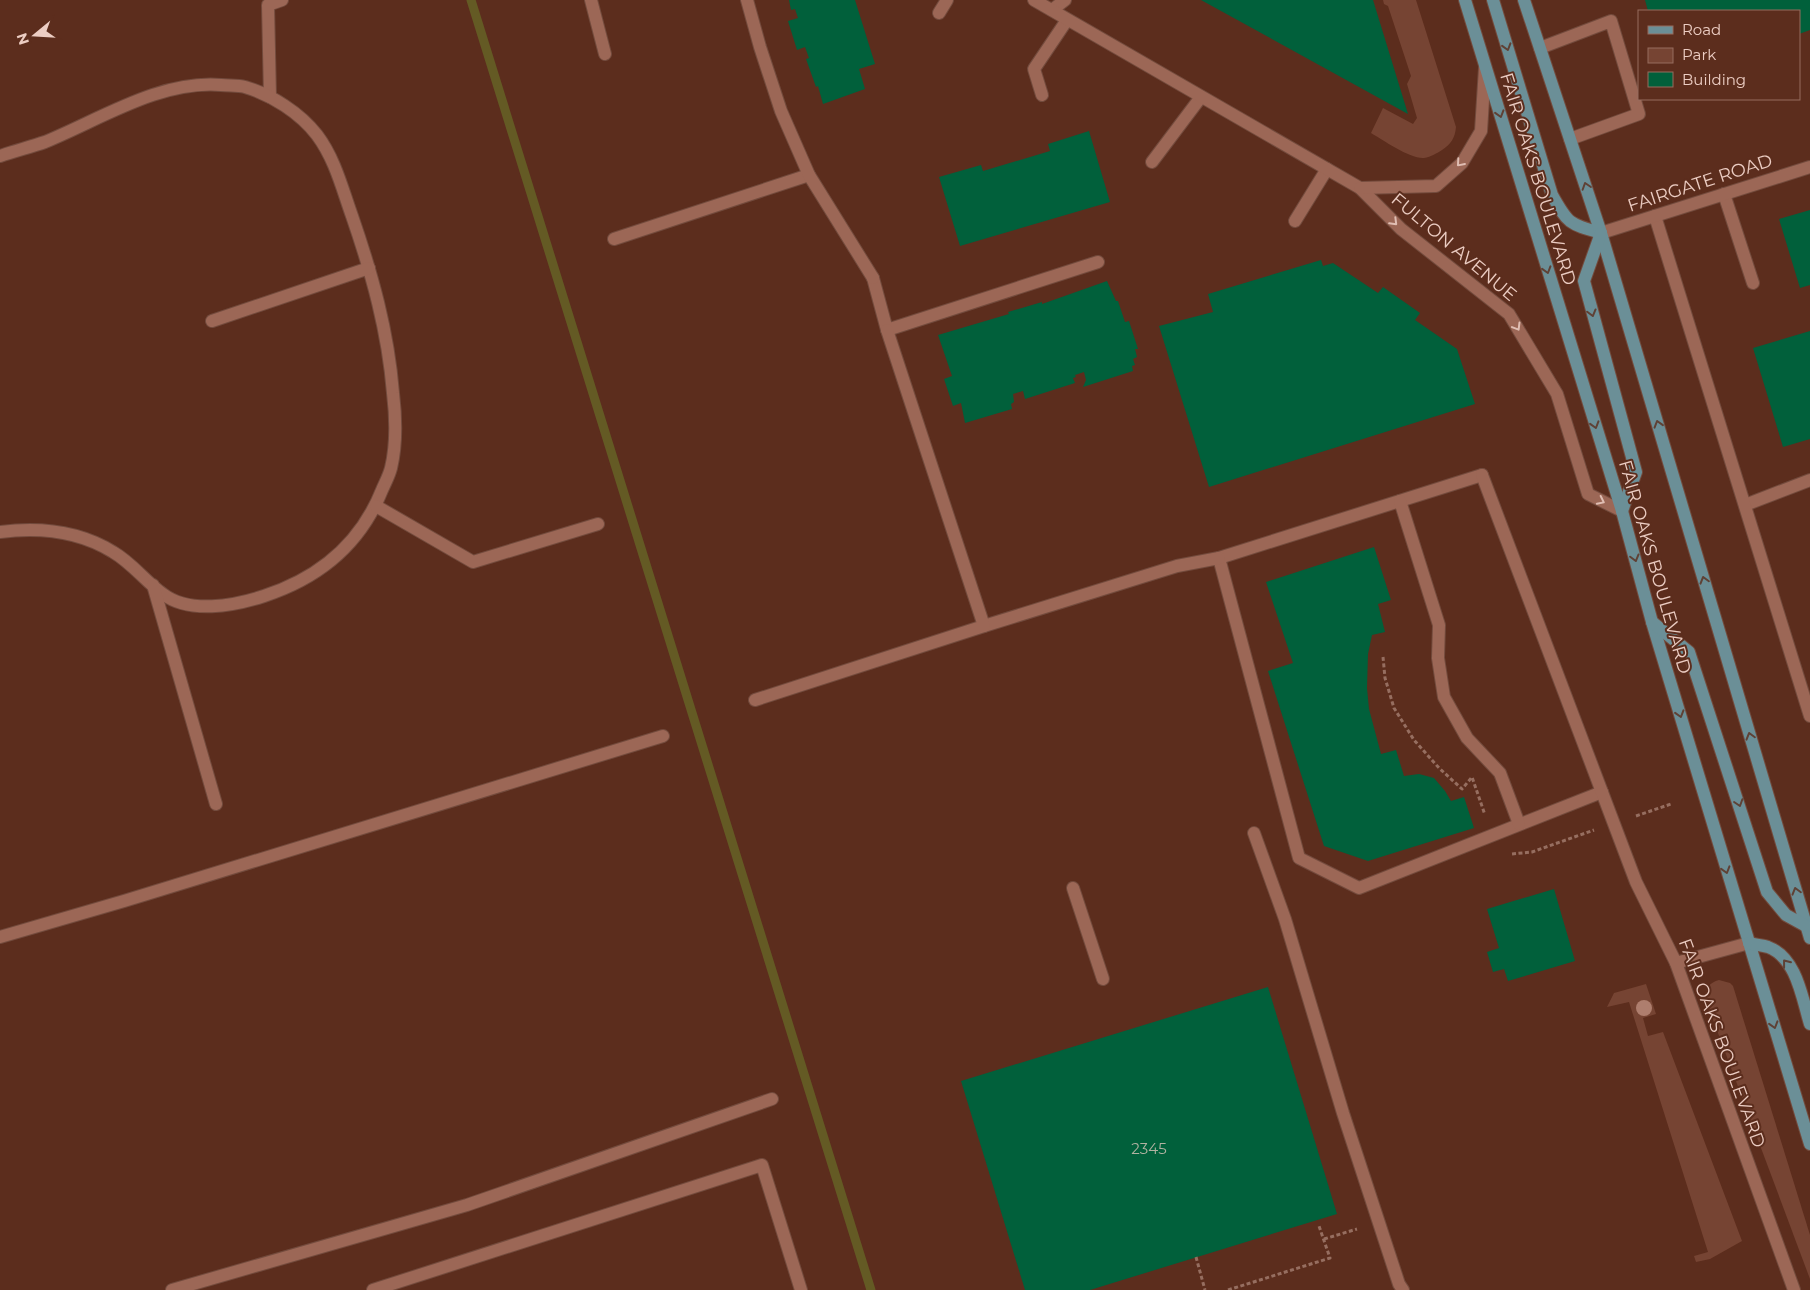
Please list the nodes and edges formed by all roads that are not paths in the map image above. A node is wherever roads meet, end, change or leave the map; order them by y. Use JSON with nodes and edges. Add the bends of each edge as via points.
{"nodes":[{"id":1,"x":282,"y":0,"type":"edge"},
{"id":2,"x":591,"y":0,"type":"edge"},
{"id":3,"x":748,"y":0,"type":"edge"},
{"id":4,"x":946,"y":0,"type":"edge"},
{"id":5,"x":1034,"y":0,"type":"edge"},
{"id":6,"x":1065,"y":0,"type":"edge"},
{"id":7,"x":1465,"y":0,"type":"edge"},
{"id":8,"x":1493,"y":0,"type":"edge"},
{"id":9,"x":1524,"y":0,"type":"edge"},
{"id":10,"x":1052,"y":10,"type":"junction"},
{"id":11,"x":939,"y":13,"type":"dead end"},
{"id":12,"x":1067,"y":20,"type":"junction"},
{"id":13,"x":1540,"y":48,"type":"junction"},
{"id":14,"x":605,"y":54,"type":"dead end"},
{"id":15,"x":1485,"y":68,"type":"junction"},
{"id":16,"x":1042,"y":95,"type":"dead end"},
{"id":17,"x":270,"y":97,"type":"junction"},
{"id":18,"x":1201,"y":97,"type":"junction"},
{"id":19,"x":1570,"y":139,"type":"junction"},
{"id":20,"x":0,"y":156,"type":"edge"},
{"id":21,"x":1152,"y":162,"type":"dead end"},
{"id":22,"x":1810,"y":167,"type":"edge"},
{"id":23,"x":1328,"y":169,"type":"junction"},
{"id":24,"x":809,"y":175,"type":"junction"},
{"id":25,"x":1360,"y":188,"type":"junction"},
{"id":26,"x":1724,"y":194,"type":"junction"},
{"id":27,"x":1655,"y":216,"type":"junction"},
{"id":28,"x":1295,"y":221,"type":"dead end"},
{"id":29,"x":1601,"y":233,"type":"junction"},
{"id":30,"x":614,"y":239,"type":"dead end"},
{"id":31,"x":1098,"y":262,"type":"dead end"},
{"id":32,"x":370,"y":268,"type":"junction"},
{"id":33,"x":1753,"y":283,"type":"dead end"},
{"id":34,"x":212,"y":322,"type":"dead end"},
{"id":35,"x":887,"y":330,"type":"junction"},
{"id":36,"x":1810,"y":480,"type":"edge"},
{"id":37,"x":1400,"y":501,"type":"junction"},
{"id":38,"x":1745,"y":505,"type":"junction"},
{"id":39,"x":376,"y":506,"type":"junction"},
{"id":40,"x":1622,"y":511,"type":"junction"},
{"id":41,"x":598,"y":524,"type":"dead end"},
{"id":42,"x":0,"y":532,"type":"edge"},
{"id":43,"x":1219,"y":558,"type":"junction"},
{"id":44,"x":153,"y":585,"type":"junction"},
{"id":45,"x":1652,"y":622,"type":"junction"},
{"id":46,"x":984,"y":626,"type":"junction"},
{"id":47,"x":755,"y":700,"type":"dead end"},
{"id":48,"x":1810,"y":716,"type":"edge"},
{"id":49,"x":663,"y":736,"type":"dead end"},
{"id":50,"x":1602,"y":792,"type":"junction"},
{"id":51,"x":216,"y":804,"type":"dead end"},
{"id":52,"x":1518,"y":824,"type":"junction"},
{"id":53,"x":1254,"y":833,"type":"dead end"},
{"id":54,"x":1073,"y":888,"type":"dead end"},
{"id":55,"x":1809,"y":929,"type":"edge"},
{"id":56,"x":0,"y":936,"type":"edge"},
{"id":57,"x":1748,"y":944,"type":"junction"},
{"id":58,"x":1676,"y":963,"type":"junction"},
{"id":59,"x":1103,"y":979,"type":"dead end"},
{"id":60,"x":1810,"y":1024,"type":"edge"},
{"id":61,"x":772,"y":1099,"type":"dead end"},
{"id":62,"x":1810,"y":1144,"type":"edge"},
{"id":63,"x":172,"y":1290,"type":"edge"},
{"id":64,"x":373,"y":1290,"type":"edge"},
{"id":65,"x":801,"y":1290,"type":"edge"},
{"id":66,"x":1403,"y":1290,"type":"edge"},
{"id":67,"x":1794,"y":1290,"type":"edge"}],
"edges":[{"from":1,"to":17,"type":"street","via":[[268,5]]},
{"from":2,"to":14,"type":"street"},
{"from":3,"to":24,"type":"street","via":[[781,111]]},
{"from":4,"to":11,"type":"street"},
{"from":5,"to":10,"type":"street","name":"FULTON AVENUE"},
{"from":6,"to":10,"type":"street"},
{"from":7,"to":15,"type":"main road","name":"FAIR OAKS BOULEVARD"},
{"from":8,"to":29,"type":"main road","one_way":true,"via":[[1552,195],[1564,218],[1576,226]]},
{"from":9,"to":13,"type":"main road"},
{"from":10,"to":12,"type":"street","name":"FULTON AVENUE"},
{"from":12,"to":16,"type":"street","via":[[1034,69]]},
{"from":12,"to":18,"type":"street","name":"FULTON AVENUE"},
{"from":13,"to":19,"type":"main road"},
{"from":13,"to":19,"type":"street","via":[[1611,21],[1639,114]]},
{"from":15,"to":25,"type":"street","name":"FULTON AVENUE","one_way":true,"via":[[1481,131],[1462,163],[1436,186]]},
{"from":15,"to":40,"type":"main road","name":"FAIR OAKS BOULEVARD","one_way":true},
{"from":17,"to":20,"type":"street","via":[[243,87],[202,83],[176,87],[43,142]]},
{"from":17,"to":32,"type":"street","via":[[296,114],[316,134],[334,163]]},
{"from":18,"to":21,"type":"street"},
{"from":18,"to":23,"type":"street","name":"FULTON AVENUE"},
{"from":29,"to":19,"type":"main road","one_way":true},
{"from":22,"to":26,"type":"street","name":"FAIRGATE ROAD"},
{"from":23,"to":25,"type":"street","name":"FULTON AVENUE"},
{"from":23,"to":28,"type":"street"},
{"from":24,"to":30,"type":"street"},
{"from":24,"to":35,"type":"street","via":[[873,278]]},
{"from":25,"to":40,"type":"street","name":"FULTON AVENUE","one_way":true,"via":[[1401,229],[1509,314],[1557,394],[1588,494]]},
{"from":26,"to":27,"type":"street","name":"FAIRGATE ROAD"},
{"from":26,"to":33,"type":"street"},
{"from":27,"to":29,"type":"street","name":"FAIRGATE ROAD"},
{"from":27,"to":38,"type":"street"},
{"from":29,"to":40,"type":"main road","one_way":true,"via":[[1584,281],[1636,472]]},
{"from":55,"to":29,"type":"main road","one_way":true},
{"from":31,"to":35,"type":"street"},
{"from":32,"to":34,"type":"street"},
{"from":32,"to":39,"type":"street","via":[[390,358],[396,428],[391,469]]},
{"from":35,"to":46,"type":"street"},
{"from":36,"to":38,"type":"street"},
{"from":37,"to":43,"type":"street"},
{"from":37,"to":50,"type":"street","name":"FAIR OAKS BOULEVARD","via":[[1482,475]]},
{"from":37,"to":52,"type":"street","via":[[1439,625],[1438,658],[1444,698],[1467,738],[1500,773]]},
{"from":38,"to":48,"type":"street"},
{"from":39,"to":41,"type":"street","via":[[473,562]]},
{"from":39,"to":44,"type":"street","via":[[354,539],[326,565],[303,581],[262,597],[202,607],[182,604]]},
{"from":40,"to":45,"type":"main road","name":"FAIR OAKS BOULEVARD","one_way":true},
{"from":42,"to":44,"type":"street","via":[[49,530],[82,537],[114,552]]},
{"from":43,"to":46,"type":"street","via":[[1177,566]]},
{"from":43,"to":52,"type":"street","via":[[1299,858],[1359,888]]},
{"from":44,"to":51,"type":"street"},
{"from":45,"to":55,"type":"main road","one_way":true,"via":[[1689,652],[1767,892],[1786,916]]},
{"from":45,"to":57,"type":"main road","name":"FAIR OAKS BOULEVARD","one_way":true},
{"from":46,"to":47,"type":"street"},
{"from":49,"to":56,"type":"street"},
{"from":50,"to":52,"type":"street"},
{"from":50,"to":58,"type":"street","name":"FAIR OAKS BOULEVARD","via":[[1636,882]]},
{"from":53,"to":66,"type":"street","via":[[1285,919],[1343,1113]]},
{"from":54,"to":59,"type":"street"},
{"from":57,"to":58,"type":"street"},
{"from":60,"to":57,"type":"main road","one_way":true,"via":[[1794,974],[1782,957],[1768,947]]},
{"from":57,"to":62,"type":"main road","name":"FAIR OAKS BOULEVARD","one_way":true},
{"from":58,"to":67,"type":"street","name":"FAIR OAKS BOULEVARD"},
{"from":61,"to":63,"type":"street","via":[[467,1205]]},
{"from":64,"to":65,"type":"street","via":[[762,1165]]}]}
